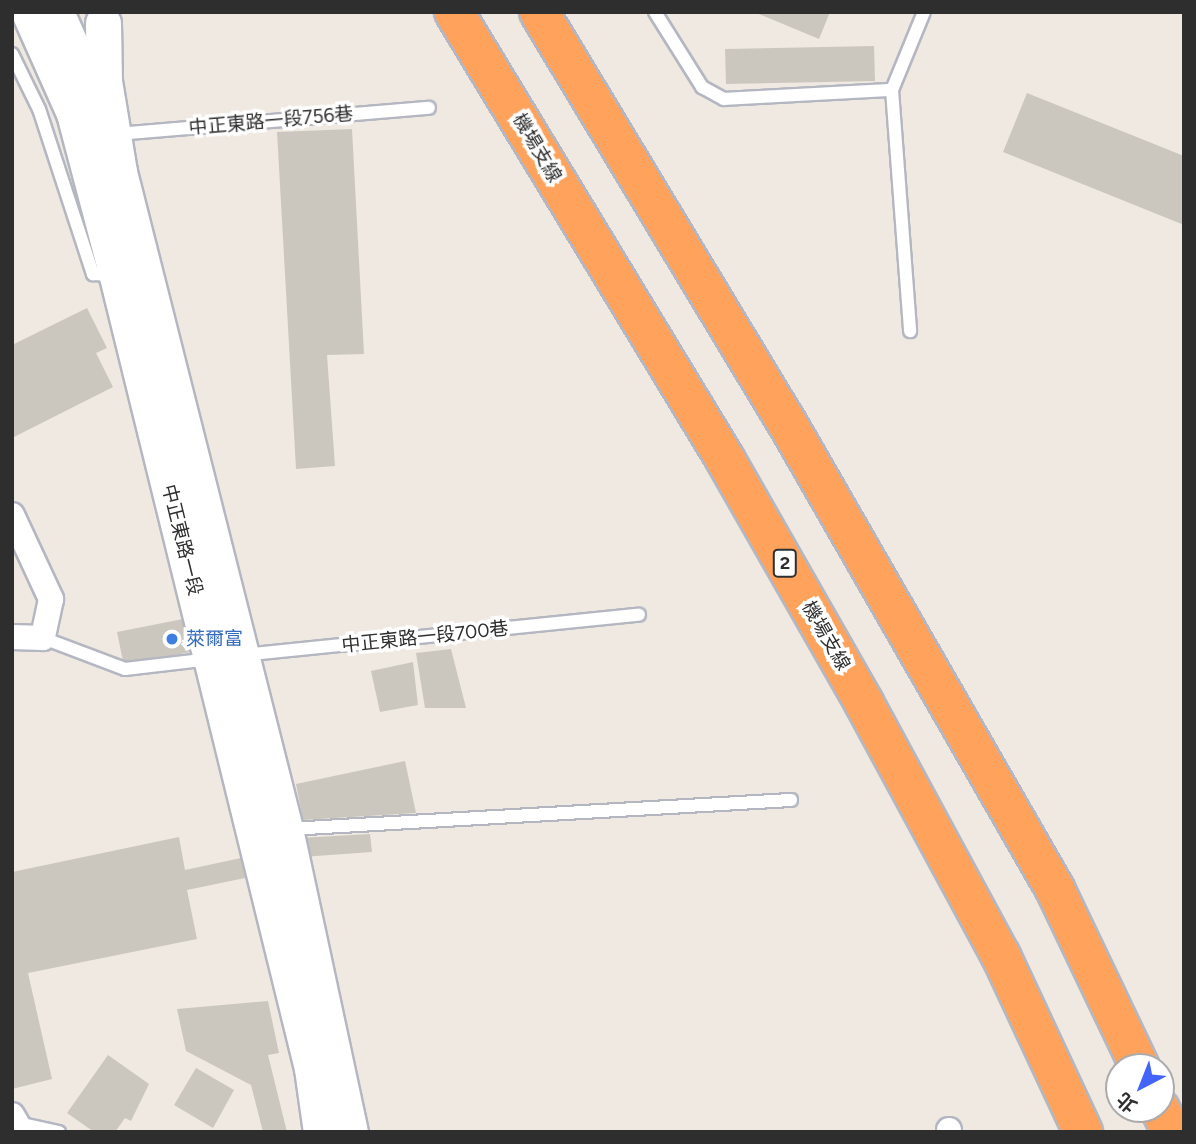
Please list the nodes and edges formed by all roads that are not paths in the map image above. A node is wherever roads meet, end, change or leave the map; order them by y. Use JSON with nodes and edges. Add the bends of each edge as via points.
{"nodes":[{"id":1,"x":29,"y":12,"type":"edge"},
{"id":2,"x":56,"y":12,"type":"edge"},
{"id":3,"x":454,"y":12,"type":"edge"},
{"id":4,"x":539,"y":12,"type":"edge"},
{"id":5,"x":655,"y":12,"type":"edge"},
{"id":6,"x":924,"y":12,"type":"edge"},
{"id":7,"x":104,"y":17,"type":"edge"},
{"id":8,"x":12,"y":54,"type":"edge"},
{"id":9,"x":85,"y":77,"type":"junction"},
{"id":10,"x":892,"y":90,"type":"junction"},
{"id":11,"x":429,"y":108,"type":"dead end"},
{"id":12,"x":74,"y":113,"type":"junction"},
{"id":13,"x":113,"y":134,"type":"junction"},
{"id":14,"x":130,"y":274,"type":"junction"},
{"id":15,"x":910,"y":331,"type":"dead end"},
{"id":16,"x":12,"y":515,"type":"edge"},
{"id":17,"x":639,"y":615,"type":"dead end"},
{"id":18,"x":12,"y":637,"type":"edge"},
{"id":19,"x":43,"y":638,"type":"junction"},
{"id":20,"x":227,"y":657,"type":"junction"},
{"id":21,"x":792,"y":800,"type":"dead end"},
{"id":22,"x":285,"y":830,"type":"junction"},
{"id":23,"x":1133,"y":1053,"type":"edge"},
{"id":24,"x":16,"y":1123,"type":"edge"},
{"id":25,"x":59,"y":1132,"type":"edge"},
{"id":26,"x":321,"y":1132,"type":"edge"},
{"id":27,"x":350,"y":1132,"type":"edge"},
{"id":28,"x":1083,"y":1132,"type":"edge"}],
"edges":[{"from":1,"to":12,"type":"main road","name":"中正東路一段"},
{"from":2,"to":9,"type":"main road","name":"中正東路一段"},
{"from":3,"to":28,"type":"highway","name":"機場支線","number":"2","via":[[726,458],[864,703],[1000,957]]},
{"from":4,"to":23,"type":"highway","via":[[786,421],[1041,865]]},
{"from":5,"to":10,"type":"lane","via":[[709,95],[724,99]]},
{"from":6,"to":10,"type":"lane"},
{"from":7,"to":9,"type":"main road","name":"中正東路一段"},
{"from":7,"to":13,"type":"main road","name":"中正東路一段"},
{"from":8,"to":14,"type":"lane","via":[[39,109],[93,274]]},
{"from":9,"to":12,"type":"main road","name":"中正東路一段"},
{"from":9,"to":14,"type":"main road","name":"中正東路一段"},
{"from":10,"to":15,"type":"lane"},
{"from":11,"to":13,"type":"lane","name":"中正東路一段756巷"},
{"from":12,"to":14,"type":"main road","name":"中正東路一段"},
{"from":13,"to":14,"type":"main road","name":"中正東路一段"},
{"from":14,"to":20,"type":"main road","name":"中正東路一段"},
{"from":16,"to":19,"type":"street","via":[[51,599]]},
{"from":17,"to":20,"type":"lane","name":"中正東路一段700巷"},
{"from":18,"to":19,"type":"street"},
{"from":19,"to":20,"type":"lane","name":"中正東路一段700巷","via":[[125,669]]},
{"from":20,"to":22,"type":"main road","name":"中正東路一段"},
{"from":20,"to":26,"type":"main road","name":"中正東路一段","via":[[312,1068]]},
{"from":21,"to":22,"type":"lane"},
{"from":22,"to":27,"type":"main road","name":"中正東路一段"},
{"from":24,"to":25,"type":"lane"}]}
